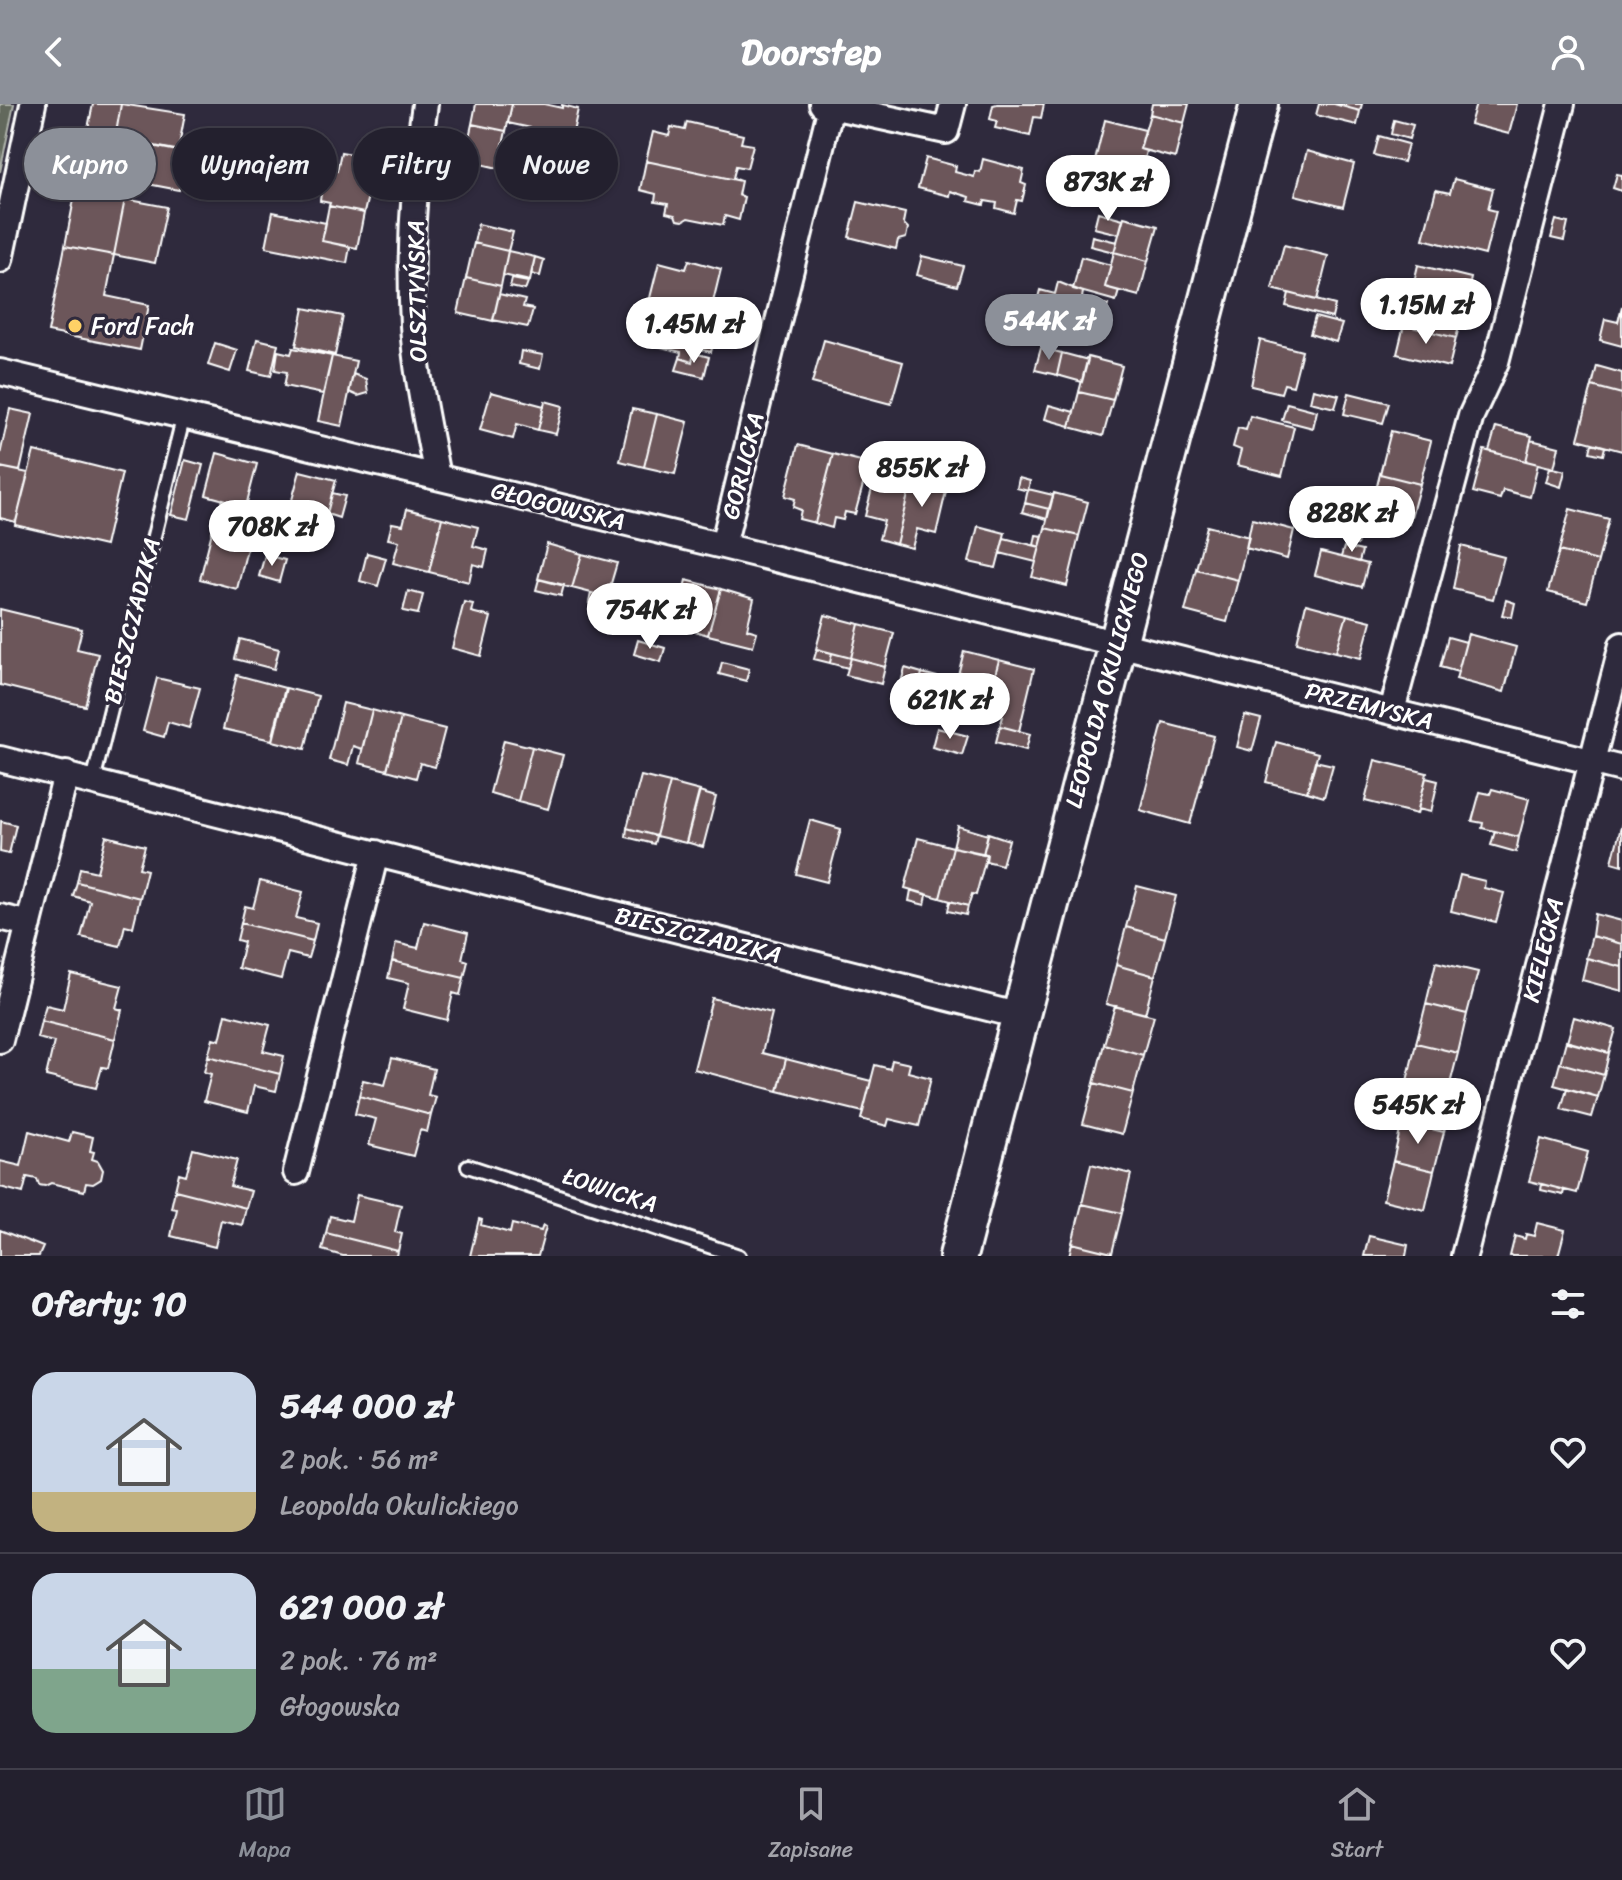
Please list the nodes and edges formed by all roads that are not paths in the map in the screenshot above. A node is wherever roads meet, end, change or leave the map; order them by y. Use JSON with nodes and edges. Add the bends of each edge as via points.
{"nodes":[{"id":1,"x":33,"y":104,"type":"edge"},
{"id":2,"x":425,"y":104,"type":"edge"},
{"id":3,"x":953,"y":104,"type":"edge"},
{"id":4,"x":1259,"y":104,"type":"edge"},
{"id":5,"x":1562,"y":104,"type":"edge"},
{"id":6,"x":827,"y":105,"type":"edge"},
{"id":7,"x":0,"y":260,"type":"edge"},
{"id":8,"x":0,"y":372,"type":"edge"},
{"id":9,"x":184,"y":415,"type":"junction"},
{"id":10,"x":437,"y":477,"type":"junction"},
{"id":11,"x":723,"y":546,"type":"junction"},
{"id":12,"x":1116,"y":643,"type":"junction"},
{"id":13,"x":1622,"y":645,"type":"edge"},
{"id":14,"x":1392,"y":711,"type":"junction"},
{"id":15,"x":0,"y":759,"type":"edge"},
{"id":16,"x":1592,"y":762,"type":"junction"},
{"id":17,"x":1622,"y":769,"type":"edge"},
{"id":18,"x":66,"y":774,"type":"junction"},
{"id":19,"x":93,"y":781,"type":"junction"},
{"id":20,"x":376,"y":853,"type":"junction"},
{"id":21,"x":0,"y":917,"type":"edge"},
{"id":22,"x":29,"y":924,"type":"junction"},
{"id":23,"x":1020,"y":1016,"type":"junction"},
{"id":24,"x":0,"y":1040,"type":"edge"},
{"id":25,"x":468,"y":1166,"type":"dead end"},
{"id":26,"x":296,"y":1172,"type":"dead end"},
{"id":27,"x":739,"y":1256,"type":"edge"},
{"id":28,"x":958,"y":1256,"type":"edge"},
{"id":29,"x":1464,"y":1256,"type":"edge"}],
"edges":[{"from":1,"to":7,"type":"street"},
{"from":2,"to":10,"type":"street","name":"OLSZTYŃSKA","via":[[414,228],[413,324]]},
{"from":3,"to":6,"type":"street","name":"GORLICKA","via":[[946,131]]},
{"from":4,"to":12,"type":"street","name":"LEOPOLDA OKULICKIEGO"},
{"from":5,"to":14,"type":"street","via":[[1496,362],[1471,416]]},
{"from":6,"to":11,"type":"street","name":"GORLICKA"},
{"from":8,"to":9,"type":"street","name":"GŁOGOWSKA"},
{"from":9,"to":10,"type":"street","name":"GŁOGOWSKA"},
{"from":9,"to":19,"type":"lane","name":"BIESZCZADZKA"},
{"from":10,"to":11,"type":"street","name":"GŁOGOWSKA"},
{"from":11,"to":12,"type":"street","name":"GŁOGOWSKA"},
{"from":12,"to":14,"type":"street","name":"PRZEMYSKA"},
{"from":12,"to":23,"type":"street","name":"LEOPOLDA OKULICKIEGO"},
{"from":13,"to":16,"type":"street","name":"KIELECKA"},
{"from":14,"to":16,"type":"street","name":"PRZEMYSKA"},
{"from":15,"to":18,"type":"street","name":"BIESZCZADZKA"},
{"from":16,"to":17,"type":"street","name":"PRZEMYSKA"},
{"from":16,"to":29,"type":"street","name":"KIELECKA"},
{"from":18,"to":19,"type":"street","name":"BIESZCZADZKA"},
{"from":18,"to":22,"type":"street"},
{"from":19,"to":20,"type":"street","name":"BIESZCZADZKA"},
{"from":20,"to":23,"type":"street","name":"BIESZCZADZKA"},
{"from":20,"to":26,"type":"street"},
{"from":21,"to":22,"type":"street"},
{"from":22,"to":24,"type":"street"},
{"from":23,"to":28,"type":"street","name":"LEOPOLDA OKULICKIEGO"},
{"from":25,"to":27,"type":"lane","name":"ŁOWICKA"}]}
